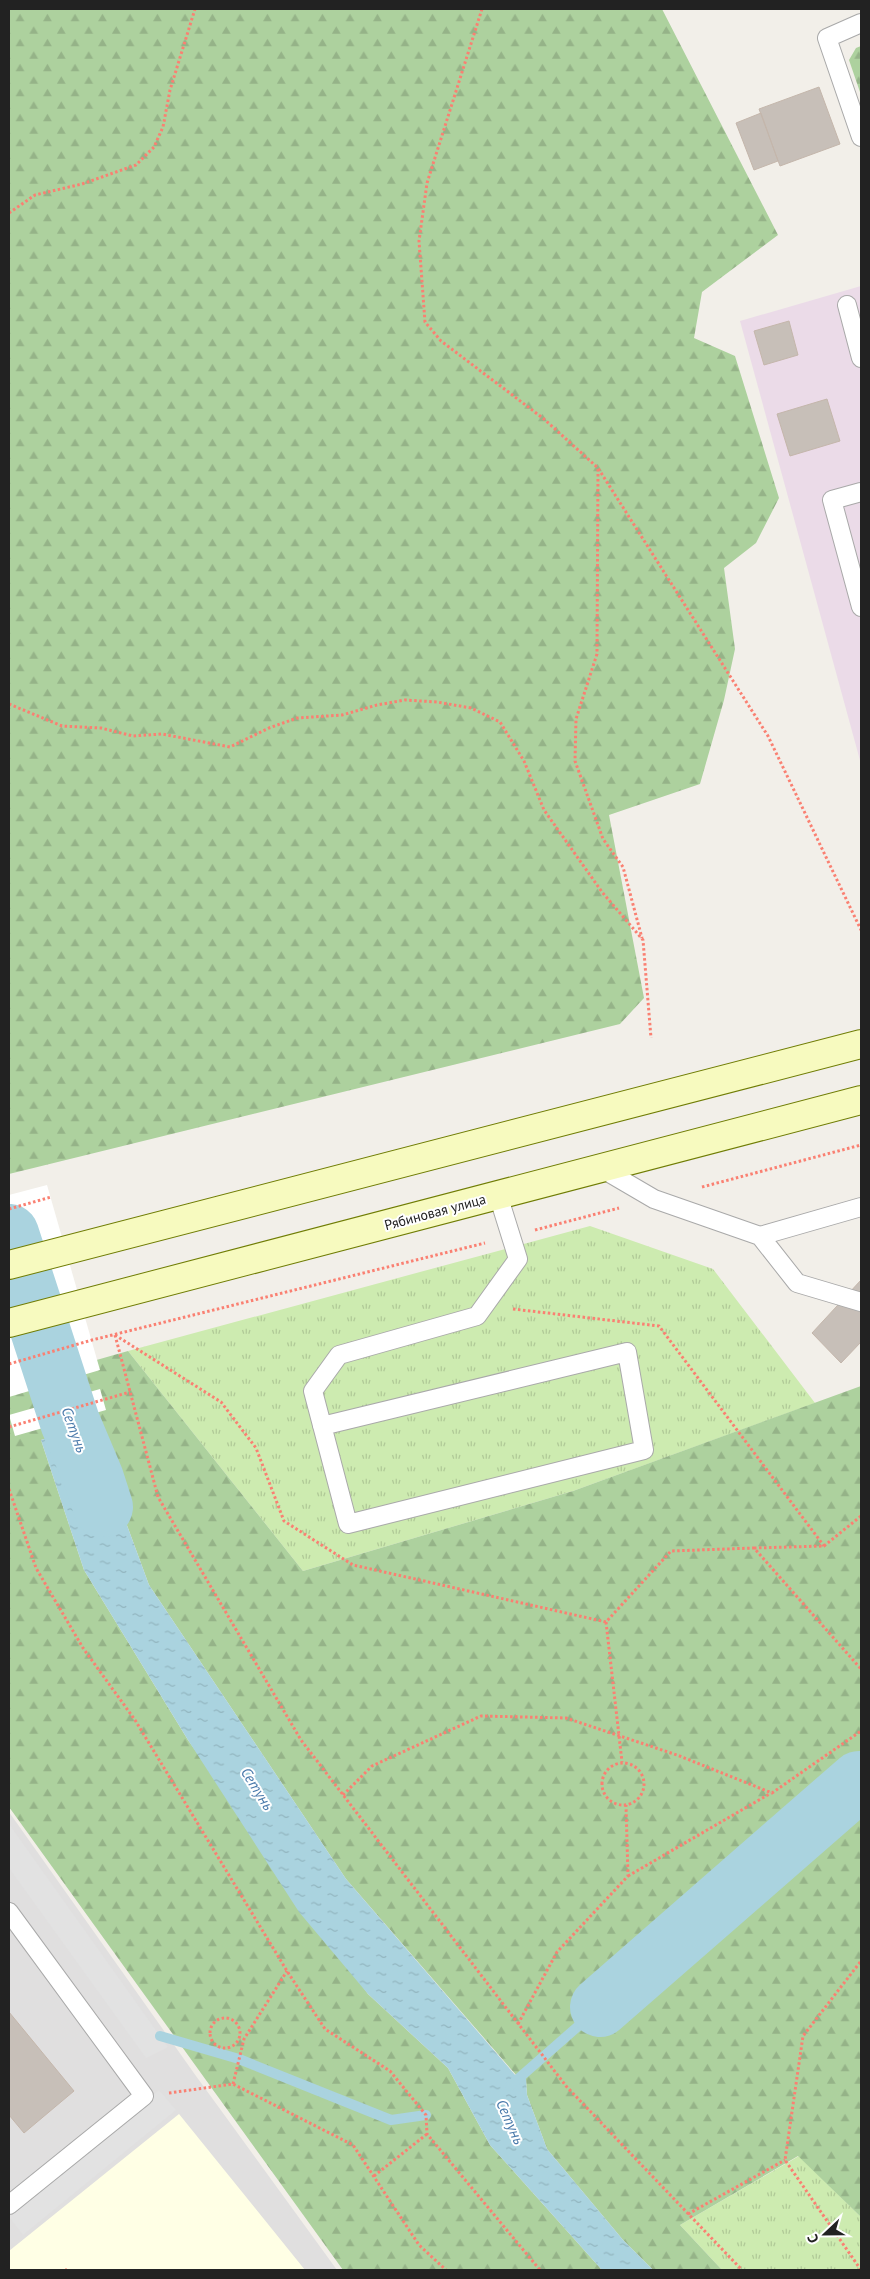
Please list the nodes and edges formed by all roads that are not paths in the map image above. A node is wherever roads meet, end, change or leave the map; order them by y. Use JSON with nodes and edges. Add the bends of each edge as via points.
{"nodes":[{"id":1,"x":861,"y":23,"type":"edge"},
{"id":2,"x":861,"y":138,"type":"edge"},
{"id":3,"x":847,"y":305,"type":"dead end"},
{"id":4,"x":861,"y":358,"type":"edge"},
{"id":5,"x":861,"y":492,"type":"edge"},
{"id":6,"x":861,"y":607,"type":"edge"},
{"id":7,"x":861,"y":1044,"type":"edge"},
{"id":8,"x":861,"y":1100,"type":"edge"},
{"id":9,"x":601,"y":1168,"type":"junction"},
{"id":10,"x":498,"y":1195,"type":"junction"},
{"id":11,"x":861,"y":1207,"type":"edge"},
{"id":12,"x":760,"y":1236,"type":"junction"},
{"id":13,"x":9,"y":1265,"type":"edge"},
{"id":14,"x":861,"y":1302,"type":"edge"},
{"id":15,"x":9,"y":1323,"type":"edge"},
{"id":16,"x":322,"y":1426,"type":"junction"},
{"id":17,"x":9,"y":1912,"type":"edge"},
{"id":18,"x":9,"y":2205,"type":"edge"}],
"edges":[{"from":1,"to":2,"type":"lane","via":[[827,38]]},
{"from":3,"to":4,"type":"lane"},
{"from":5,"to":6,"type":"lane","via":[[832,500]]},
{"from":7,"to":13,"type":"main road"},
{"from":8,"to":9,"type":"main road","name":"Рябиновая улица"},
{"from":9,"to":10,"type":"main road","name":"Рябиновая улица"},
{"from":9,"to":12,"type":"lane","via":[[654,1199]]},
{"from":10,"to":15,"type":"main road","name":"Рябиновая улица"},
{"from":10,"to":16,"type":"lane","via":[[518,1259],[477,1316],[339,1355],[313,1391]]},
{"from":11,"to":12,"type":"lane"},
{"from":12,"to":14,"type":"lane","via":[[798,1283]]},
{"from":16,"to":16,"type":"lane","via":[[348,1524],[644,1450],[627,1352]]},
{"from":17,"to":18,"type":"lane","via":[[144,2096]]}]}
